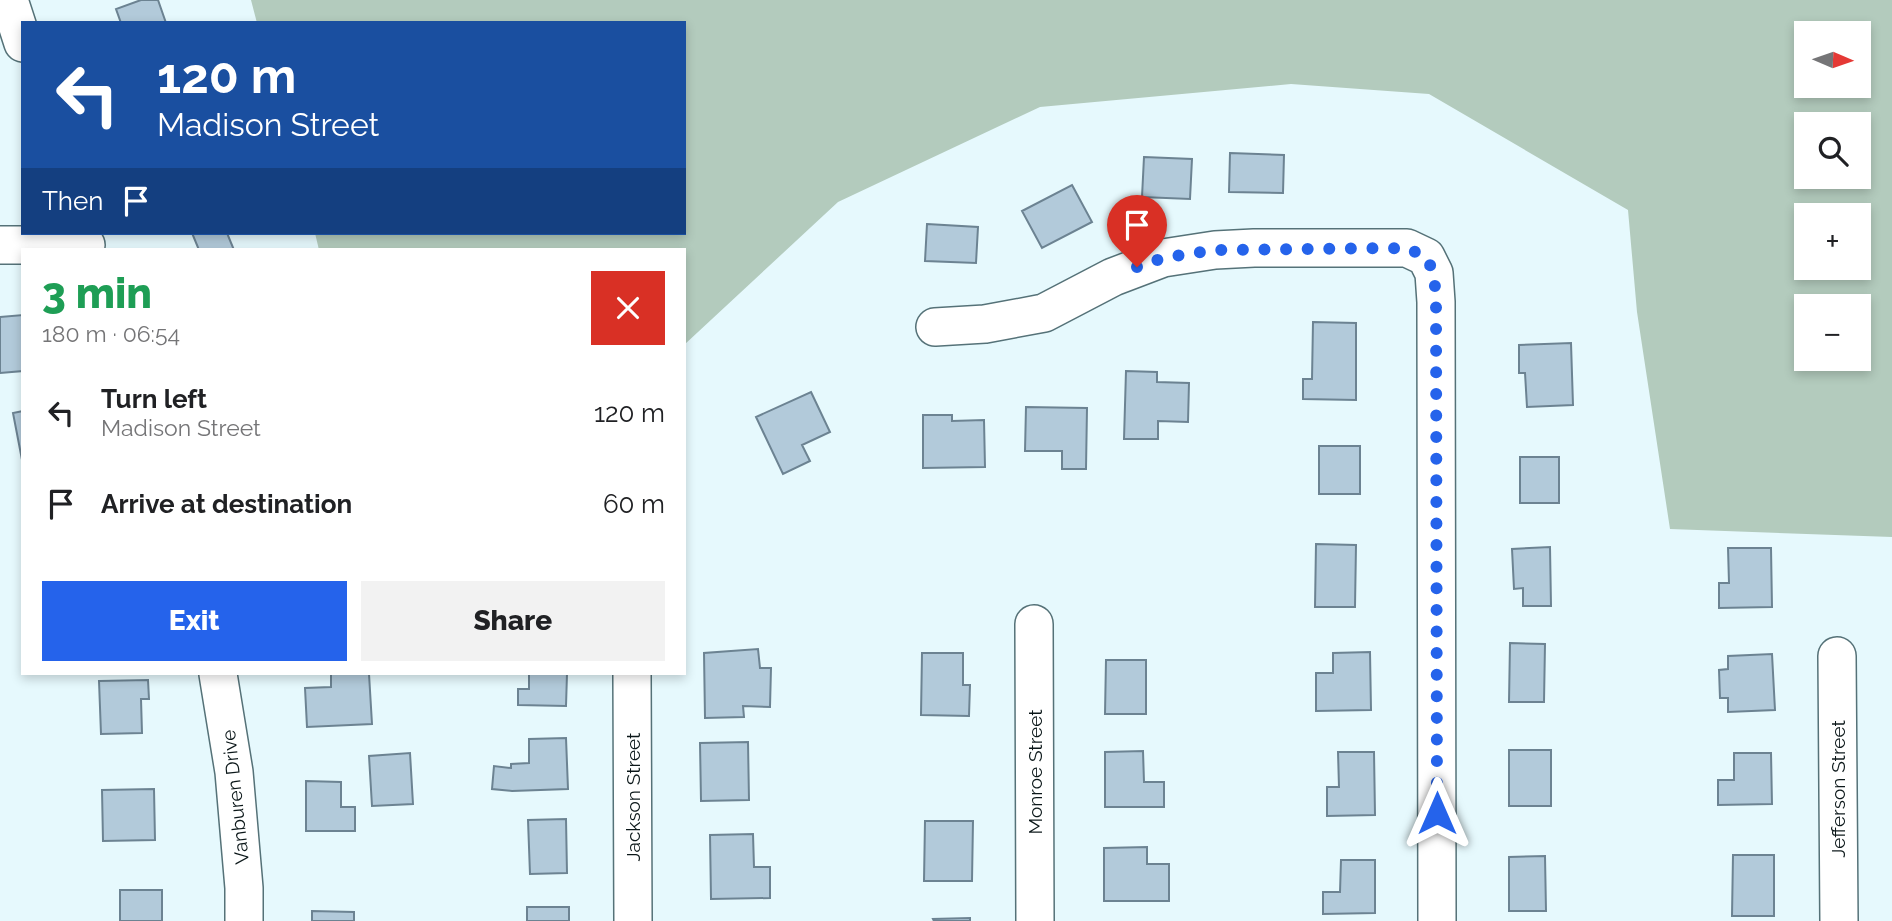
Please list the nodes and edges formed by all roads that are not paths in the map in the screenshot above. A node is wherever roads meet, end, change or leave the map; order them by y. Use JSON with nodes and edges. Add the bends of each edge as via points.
{"nodes":[{"id":1,"x":9,"y":0,"type":"edge"},
{"id":2,"x":21,"y":37,"type":"edge"},
{"id":3,"x":86,"y":243,"type":"edge"},
{"id":4,"x":0,"y":245,"type":"edge"},
{"id":5,"x":935,"y":327,"type":"dead end"},
{"id":6,"x":1034,"y":624,"type":"dead end"},
{"id":7,"x":1837,"y":656,"type":"dead end"},
{"id":8,"x":218,"y":675,"type":"edge"},
{"id":9,"x":632,"y":675,"type":"edge"},
{"id":10,"x":244,"y":921,"type":"edge"},
{"id":11,"x":634,"y":921,"type":"edge"},
{"id":12,"x":1035,"y":921,"type":"edge"},
{"id":13,"x":1437,"y":921,"type":"edge"},
{"id":14,"x":1839,"y":921,"type":"edge"}],
"edges":[{"from":1,"to":2,"type":"street"},
{"from":3,"to":4,"type":"street"},
{"from":5,"to":13,"type":"street","via":[[1044,313],[1137,267],[1187,254],[1254,248],[1384,247],[1407,248],[1426,257],[1434,273],[1436,302]]},
{"from":6,"to":12,"type":"street","name":"Monroe Street"},
{"from":7,"to":14,"type":"street","name":"Jefferson Street"},
{"from":8,"to":10,"type":"street","name":"Vanburen Drive","via":[[234,772]]},
{"from":9,"to":11,"type":"street","name":"Jackson Street"}]}
